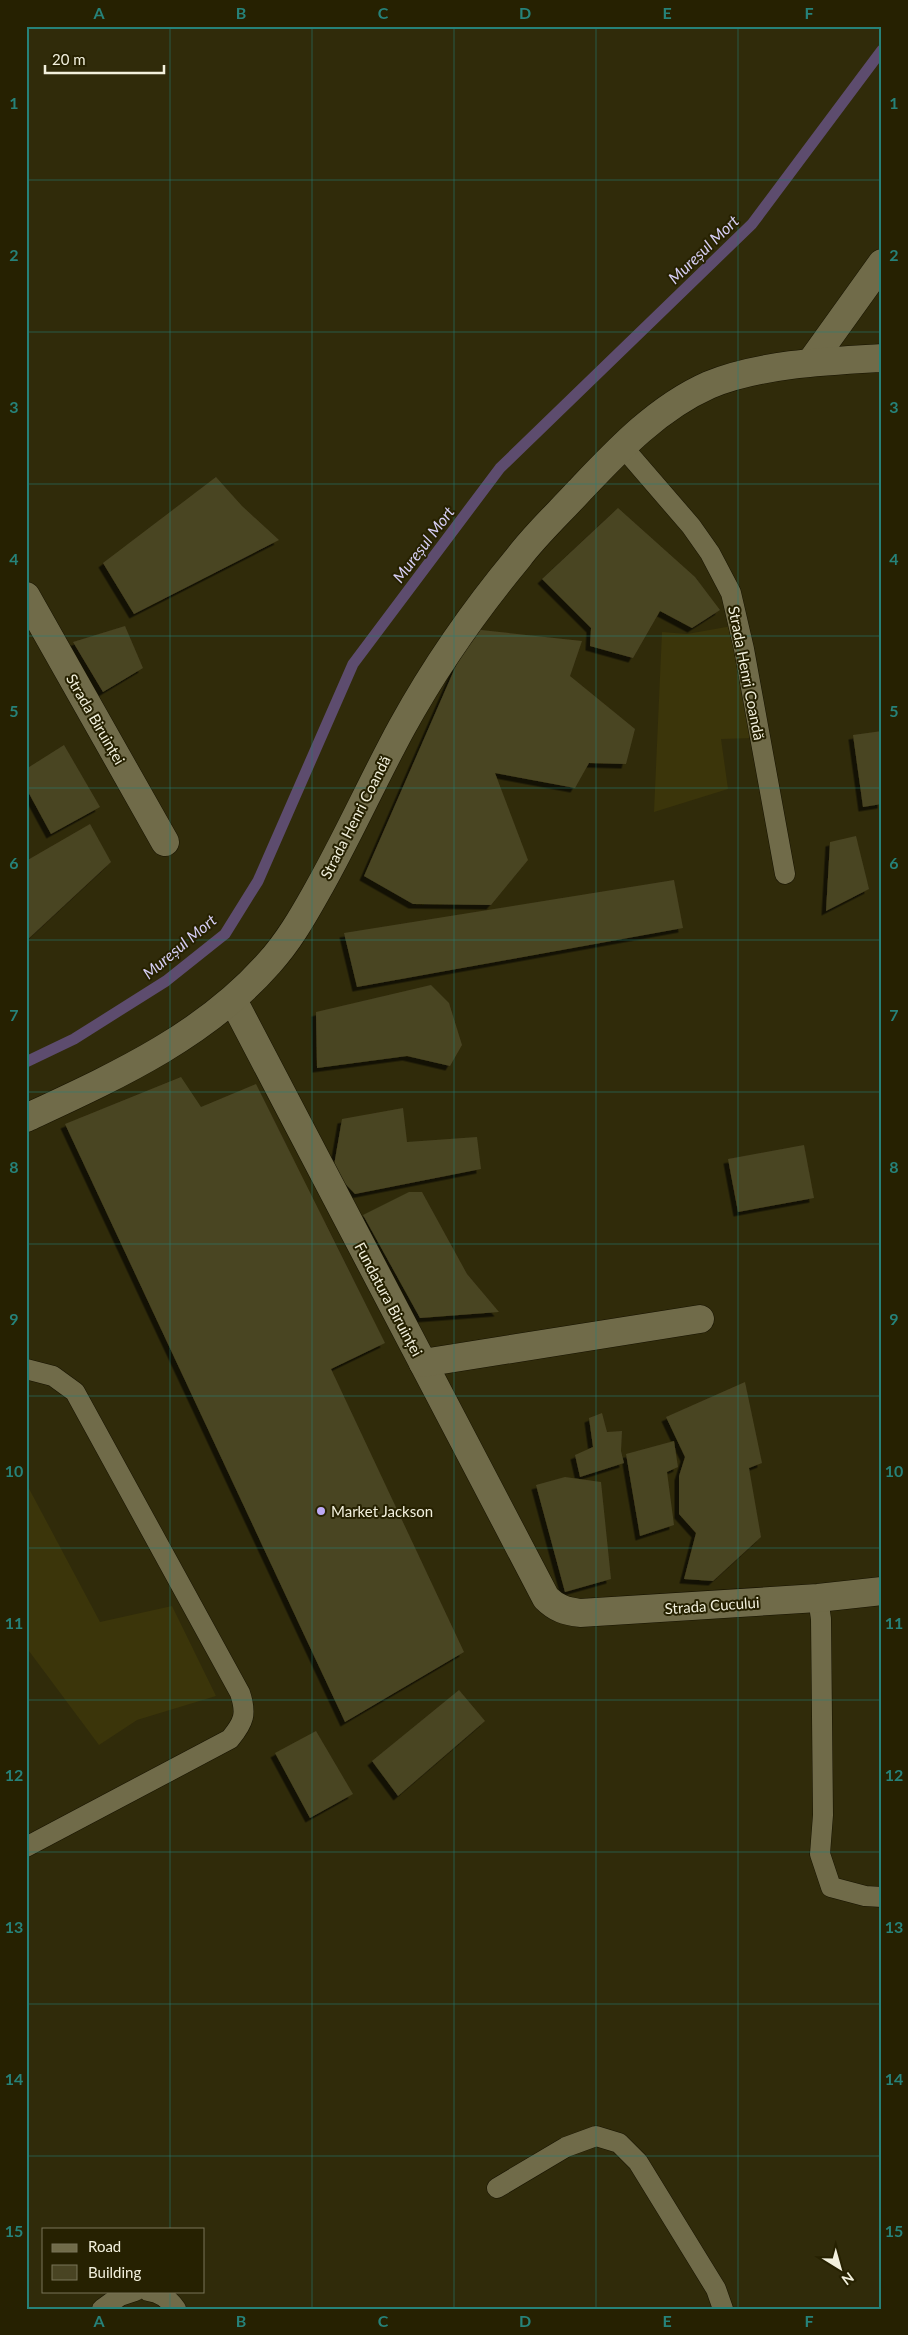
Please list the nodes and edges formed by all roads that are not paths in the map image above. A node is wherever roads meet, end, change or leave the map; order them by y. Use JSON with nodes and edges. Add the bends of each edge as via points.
{"nodes":[{"id":1,"x":882,"y":263,"type":"edge"},
{"id":2,"x":882,"y":358,"type":"edge"},
{"id":3,"x":811,"y":362,"type":"junction"},
{"id":4,"x":622,"y":446,"type":"junction"},
{"id":5,"x":26,"y":596,"type":"edge"},
{"id":6,"x":165,"y":842,"type":"dead end"},
{"id":7,"x":785,"y":874,"type":"dead end"},
{"id":8,"x":232,"y":1000,"type":"junction"},
{"id":9,"x":26,"y":1118,"type":"edge"},
{"id":10,"x":700,"y":1319,"type":"dead end"},
{"id":11,"x":423,"y":1363,"type":"junction"},
{"id":12,"x":26,"y":1369,"type":"edge"},
{"id":13,"x":882,"y":1591,"type":"edge"},
{"id":14,"x":546,"y":1598,"type":"joint"},
{"id":15,"x":818,"y":1598,"type":"junction"},
{"id":16,"x":26,"y":1847,"type":"edge"},
{"id":17,"x":882,"y":1897,"type":"edge"},
{"id":18,"x":497,"y":2188,"type":"dead end"},
{"id":19,"x":132,"y":2292,"type":"edge"},
{"id":20,"x":155,"y":2292,"type":"edge"},
{"id":21,"x":102,"y":2309,"type":"edge"},
{"id":22,"x":176,"y":2309,"type":"edge"},
{"id":23,"x":723,"y":2309,"type":"edge"}],
"edges":[{"from":1,"to":3,"type":"street"},
{"from":2,"to":3,"type":"street","name":"Strada Henri Coandă"},
{"from":3,"to":4,"type":"street","name":"Strada Henri Coandă","via":[[710,385],[678,401]]},
{"from":4,"to":7,"type":"lane","name":"Strada Henri Coandă","via":[[691,526],[710,553],[730,593],[744,649]]},
{"from":4,"to":8,"type":"street","name":"Strada Henri Coandă","via":[[519,556],[451,644],[402,726],[328,872],[294,931],[269,963]]},
{"from":5,"to":6,"type":"street","name":"Strada Biruinței"},
{"from":8,"to":9,"type":"street","name":"Strada Henri Coandă","via":[[179,1040],[115,1077]]},
{"from":8,"to":11,"type":"street","name":"Fundatura Biruinței"},
{"from":10,"to":11,"type":"street"},
{"from":11,"to":14,"type":"street","name":"Fundatura Biruinței"},
{"from":12,"to":16,"type":"lane","via":[[53,1376],[74,1392],[240,1693],[244,1707],[242,1724],[230,1739]]},
{"from":13,"to":15,"type":"street","name":"Strada Cucului"},
{"from":14,"to":15,"type":"street","name":"Strada Cucului","via":[[563,1611],[580,1613]]},
{"from":15,"to":17,"type":"lane","via":[[821,1619],[820,1854],[831,1887]]},
{"from":18,"to":23,"type":"lane","via":[[566,2147],[596,2136],[619,2143],[638,2162],[716,2289]]},
{"from":19,"to":21,"type":"lane"},
{"from":20,"to":22,"type":"lane"}]}
